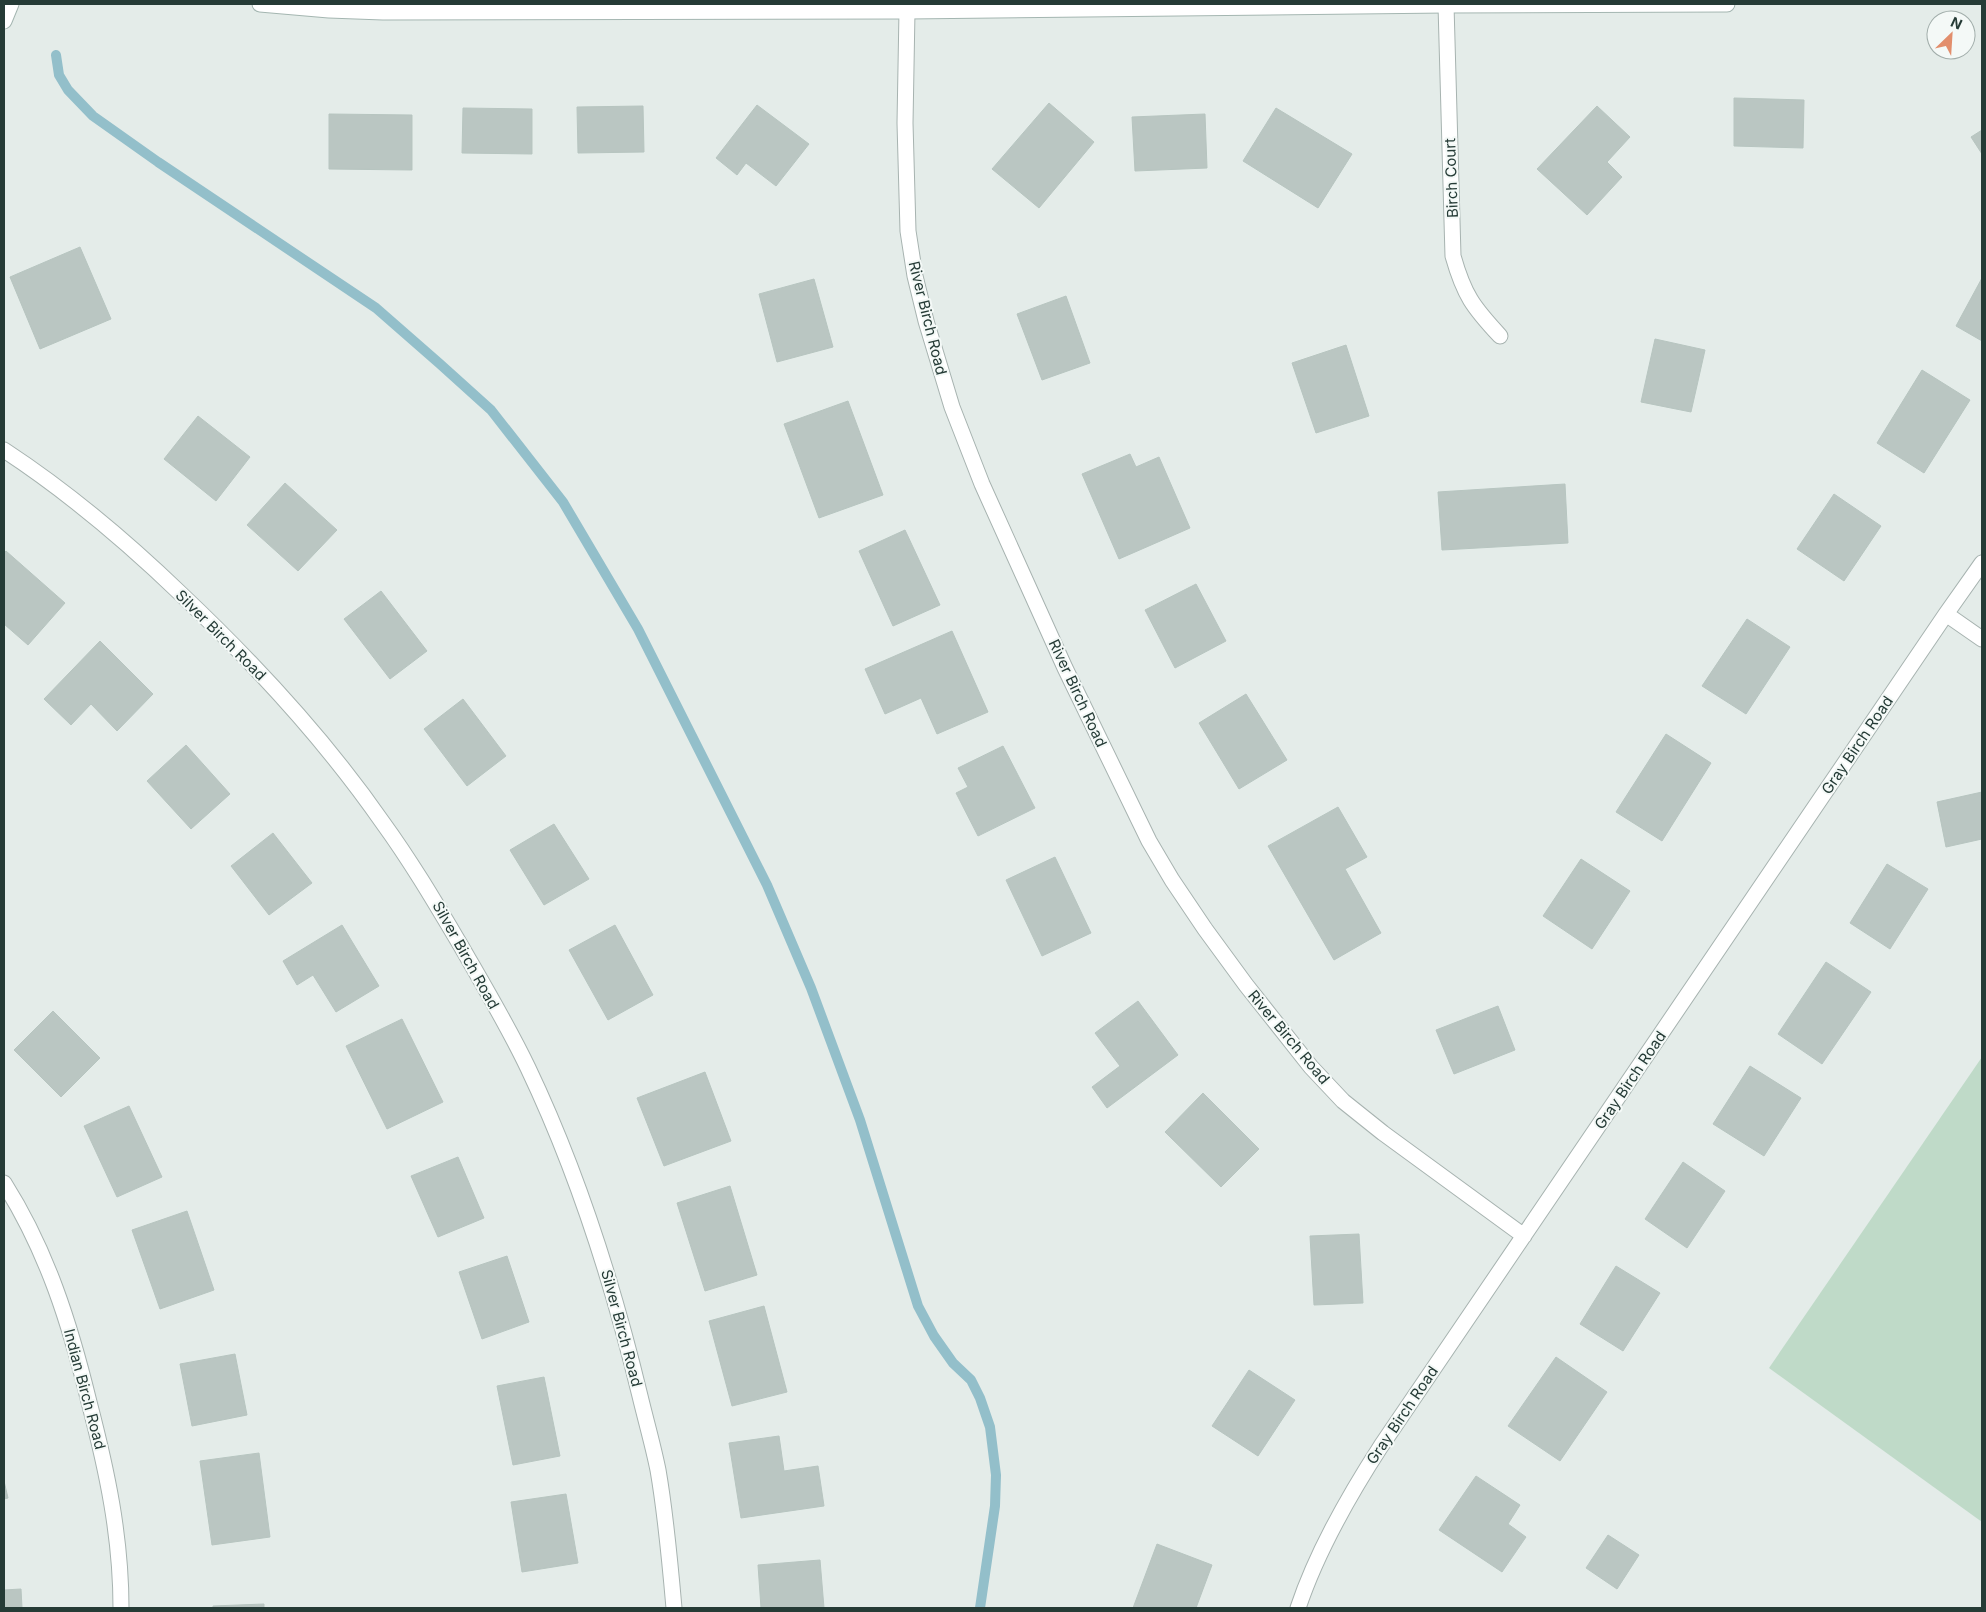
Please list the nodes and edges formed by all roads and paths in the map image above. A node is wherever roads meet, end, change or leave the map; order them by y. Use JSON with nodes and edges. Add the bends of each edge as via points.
{"nodes":[{"id":1,"x":11,"y":4,"type":"edge"},
{"id":2,"x":260,"y":4,"type":"edge"},
{"id":3,"x":1727,"y":4,"type":"edge"},
{"id":4,"x":1446,"y":5,"type":"edge"},
{"id":5,"x":907,"y":11,"type":"junction"},
{"id":6,"x":4,"y":21,"type":"edge"},
{"id":7,"x":1500,"y":336,"type":"dead end"},
{"id":8,"x":4,"y":450,"type":"edge"},
{"id":9,"x":1982,"y":563,"type":"edge"},
{"id":10,"x":1946,"y":614,"type":"junction"},
{"id":11,"x":1982,"y":639,"type":"edge"},
{"id":12,"x":4,"y":1183,"type":"edge"},
{"id":13,"x":1524,"y":1236,"type":"junction"},
{"id":14,"x":121,"y":1608,"type":"edge"},
{"id":15,"x":674,"y":1608,"type":"edge"},
{"id":16,"x":1298,"y":1608,"type":"edge"}],
"edges":[{"from":1,"to":6,"type":"street"},
{"from":2,"to":5,"type":"street","via":[[384,12]]},
{"from":3,"to":4,"type":"street"},
{"from":4,"to":5,"type":"street"},
{"from":4,"to":7,"type":"street","name":"Birch Court","via":[[1453,256],[1461,283],[1475,309]]},
{"from":5,"to":13,"type":"street","name":"River Birch Road","via":[[905,123],[908,222],[915,276],[926,321],[952,407],[982,484],[1065,668],[1149,841],[1205,929],[1311,1067],[1344,1101],[1383,1133]]},
{"from":8,"to":15,"type":"street","name":"Silver Birch Road","via":[[115,532],[225,635],[355,785],[429,890],[528,1068],[566,1156],[600,1248],[658,1470]]},
{"from":9,"to":10,"type":"street","name":"Gray Birch Road"},
{"from":10,"to":11,"type":"street"},
{"from":10,"to":13,"type":"street","name":"Gray Birch Road"},
{"from":12,"to":14,"type":"street","name":"Indian Birch Road","via":[[37,1245],[71,1331],[107,1473],[120,1557]]},
{"from":13,"to":16,"type":"street","name":"Gray Birch Road","via":[[1358,1482],[1320,1554]]}]}
